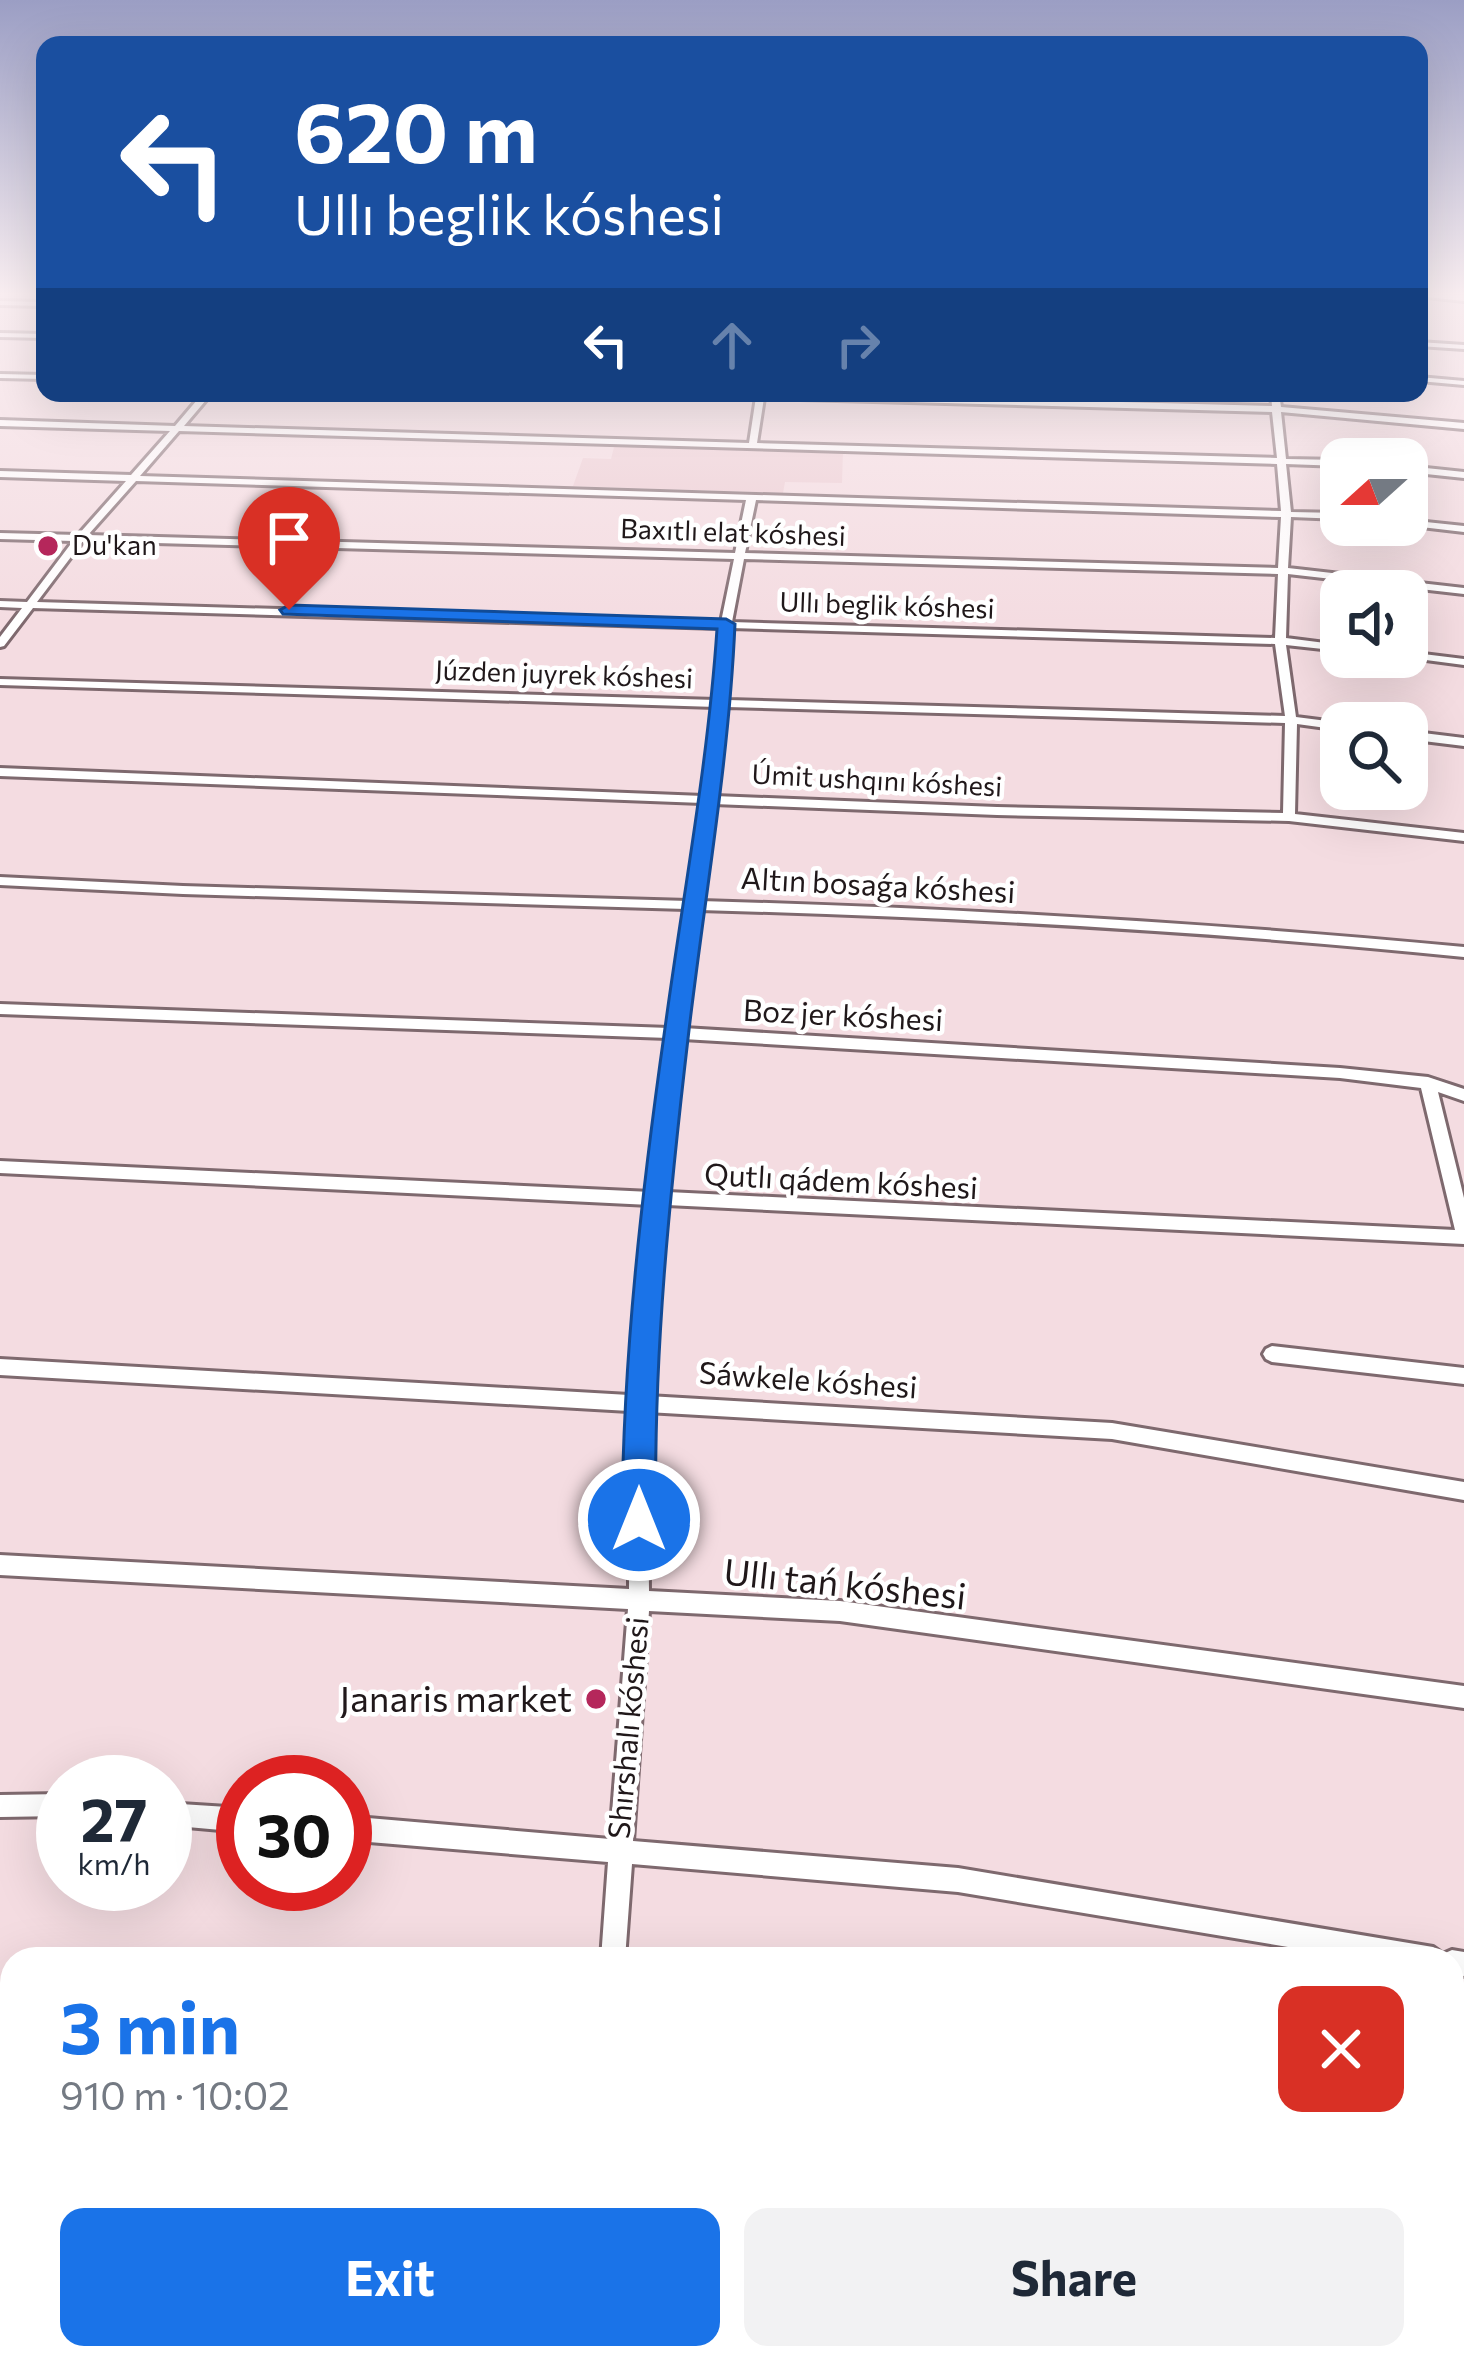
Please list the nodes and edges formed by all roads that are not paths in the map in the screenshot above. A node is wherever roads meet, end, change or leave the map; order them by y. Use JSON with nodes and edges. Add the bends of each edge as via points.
{"nodes":[{"id":1,"x":198,"y":405,"type":"edge"},
{"id":2,"x":759,"y":405,"type":"edge"},
{"id":3,"x":1121,"y":405,"type":"edge"},
{"id":4,"x":1273,"y":405,"type":"edge"},
{"id":5,"x":1273,"y":409,"type":"junction"},
{"id":6,"x":0,"y":423,"type":"edge"},
{"id":7,"x":1464,"y":426,"type":"edge"},
{"id":8,"x":180,"y":427,"type":"junction"},
{"id":9,"x":753,"y":442,"type":"junction"},
{"id":10,"x":1278,"y":458,"type":"junction"},
{"id":11,"x":1320,"y":461,"type":"edge"},
{"id":12,"x":1428,"y":471,"type":"edge"},
{"id":13,"x":0,"y":474,"type":"edge"},
{"id":14,"x":1464,"y":475,"type":"edge"},
{"id":15,"x":136,"y":478,"type":"junction"},
{"id":16,"x":752,"y":496,"type":"junction"},
{"id":17,"x":1286,"y":511,"type":"junction"},
{"id":18,"x":1320,"y":514,"type":"edge"},
{"id":19,"x":1428,"y":526,"type":"edge"},
{"id":20,"x":1464,"y":530,"type":"edge"},
{"id":21,"x":0,"y":536,"type":"edge"},
{"id":22,"x":80,"y":539,"type":"junction"},
{"id":23,"x":739,"y":557,"type":"junction"},
{"id":24,"x":1285,"y":571,"type":"junction"},
{"id":25,"x":1464,"y":591,"type":"edge"},
{"id":26,"x":0,"y":604,"type":"edge"},
{"id":27,"x":29,"y":605,"type":"junction"},
{"id":28,"x":726,"y":624,"type":"junction"},
{"id":29,"x":1280,"y":641,"type":"junction"},
{"id":30,"x":0,"y":644,"type":"edge"},
{"id":31,"x":1320,"y":646,"type":"edge"},
{"id":32,"x":1428,"y":658,"type":"edge"},
{"id":33,"x":1464,"y":662,"type":"edge"},
{"id":34,"x":0,"y":682,"type":"edge"},
{"id":35,"x":722,"y":704,"type":"junction"},
{"id":36,"x":1291,"y":720,"type":"junction"},
{"id":37,"x":1320,"y":723,"type":"edge"},
{"id":38,"x":1428,"y":738,"type":"edge"},
{"id":39,"x":1464,"y":742,"type":"edge"},
{"id":40,"x":0,"y":772,"type":"edge"},
{"id":41,"x":709,"y":797,"type":"junction"},
{"id":42,"x":1289,"y":817,"type":"junction"},
{"id":43,"x":1464,"y":837,"type":"edge"},
{"id":44,"x":0,"y":881,"type":"edge"},
{"id":45,"x":695,"y":904,"type":"junction"},
{"id":46,"x":1464,"y":952,"type":"edge"},
{"id":47,"x":0,"y":1009,"type":"edge"},
{"id":48,"x":676,"y":1033,"type":"junction"},
{"id":49,"x":1428,"y":1083,"type":"junction"},
{"id":50,"x":1464,"y":1095,"type":"edge"},
{"id":51,"x":0,"y":1167,"type":"edge"},
{"id":52,"x":659,"y":1202,"type":"junction"},
{"id":53,"x":1464,"y":1235,"type":"edge"},
{"id":54,"x":1273,"y":1354,"type":"dead end"},
{"id":55,"x":0,"y":1367,"type":"edge"},
{"id":56,"x":1464,"y":1376,"type":"edge"},
{"id":57,"x":638,"y":1400,"type":"junction"},
{"id":58,"x":1464,"y":1491,"type":"edge"},
{"id":59,"x":0,"y":1565,"type":"edge"},
{"id":60,"x":639,"y":1600,"type":"junction"},
{"id":61,"x":1464,"y":1697,"type":"edge"},
{"id":62,"x":36,"y":1805,"type":"edge"},
{"id":63,"x":0,"y":1806,"type":"edge"},
{"id":64,"x":372,"y":1830,"type":"edge"},
{"id":65,"x":620,"y":1850,"type":"junction"},
{"id":66,"x":614,"y":1947,"type":"edge"},
{"id":67,"x":1361,"y":1947,"type":"edge"}],
"edges":[{"from":1,"to":8,"type":"street"},
{"from":2,"to":9,"type":"street"},
{"from":3,"to":5,"type":"street"},
{"from":4,"to":5,"type":"street"},
{"from":5,"to":7,"type":"street"},
{"from":5,"to":10,"type":"street"},
{"from":6,"to":8,"type":"street"},
{"from":8,"to":9,"type":"street"},
{"from":8,"to":15,"type":"street"},
{"from":9,"to":10,"type":"street"},
{"from":10,"to":11,"type":"street"},
{"from":10,"to":17,"type":"street"},
{"from":12,"to":14,"type":"street"},
{"from":13,"to":15,"type":"street"},
{"from":15,"to":16,"type":"street"},
{"from":15,"to":22,"type":"street"},
{"from":16,"to":17,"type":"street"},
{"from":16,"to":23,"type":"street","name":"Shırshalı kóshesi"},
{"from":17,"to":18,"type":"street"},
{"from":17,"to":24,"type":"street"},
{"from":19,"to":20,"type":"street"},
{"from":21,"to":22,"type":"street","name":"Baxıtlı elat kóshesi"},
{"from":22,"to":23,"type":"street","name":"Baxıtlı elat kóshesi"},
{"from":22,"to":27,"type":"street"},
{"from":23,"to":24,"type":"street","name":"Baxıtlı elat kóshesi"},
{"from":23,"to":28,"type":"street","name":"Shırshalı kóshesi"},
{"from":24,"to":25,"type":"street","name":"Baxıtlı elat kóshesi"},
{"from":24,"to":29,"type":"street"},
{"from":26,"to":27,"type":"street","name":"Ullı beglik kóshesi"},
{"from":27,"to":28,"type":"street","name":"Ullı beglik kóshesi"},
{"from":27,"to":30,"type":"street"},
{"from":28,"to":29,"type":"street","name":"Ullı beglik kóshesi"},
{"from":28,"to":35,"type":"street","name":"Shırshalı kóshesi"},
{"from":29,"to":31,"type":"street","name":"Ullı beglik kóshesi"},
{"from":29,"to":36,"type":"street"},
{"from":32,"to":33,"type":"street"},
{"from":34,"to":35,"type":"street","name":"Júzden juyrek kóshesi"},
{"from":35,"to":36,"type":"street","name":"Júzden juyrek kóshesi"},
{"from":35,"to":41,"type":"street","name":"Shırshalı kóshesi"},
{"from":36,"to":37,"type":"street","name":"Júzden juyrek kóshesi"},
{"from":36,"to":42,"type":"street"},
{"from":38,"to":39,"type":"street"},
{"from":40,"to":41,"type":"street","name":"Úmit ushqını kóshesi"},
{"from":41,"to":42,"type":"street","name":"Úmit ushqını kóshesi"},
{"from":41,"to":45,"type":"street","name":"Shırshalı kóshesi"},
{"from":42,"to":43,"type":"street","name":"Úmit ushqını kóshesi"},
{"from":44,"to":45,"type":"street","name":"Altın bosaǵa kóshesi"},
{"from":45,"to":46,"type":"street","name":"Altın bosaǵa kóshesi","via":[[1320,935]]},
{"from":45,"to":48,"type":"street","name":"Shırshalı kóshesi"},
{"from":47,"to":48,"type":"street","name":"Boz jer kóshesi"},
{"from":48,"to":49,"type":"street","name":"Boz jer kóshesi"},
{"from":48,"to":52,"type":"street","name":"Shırshalı kóshesi"},
{"from":49,"to":50,"type":"street","name":"Boz jer kóshesi"},
{"from":49,"to":53,"type":"street"},
{"from":51,"to":52,"type":"street","name":"Qutlı qádem kóshesi"},
{"from":52,"to":53,"type":"street","name":"Qutlı qádem kóshesi"},
{"from":52,"to":57,"type":"street","name":"Shırshalı kóshesi"},
{"from":54,"to":56,"type":"street"},
{"from":55,"to":57,"type":"street","name":"Sáwkele kóshesi"},
{"from":57,"to":58,"type":"street","name":"Sáwkele kóshesi","via":[[1112,1431]]},
{"from":57,"to":60,"type":"street","name":"Shırshalı kóshesi"},
{"from":59,"to":60,"type":"street","name":"Ullı tań kóshesi"},
{"from":60,"to":61,"type":"street","name":"Ullı tań kóshesi","via":[[840,1611]]},
{"from":60,"to":65,"type":"street","name":"Shırshalı kóshesi"},
{"from":62,"to":63,"type":"street"},
{"from":64,"to":65,"type":"street"},
{"from":65,"to":66,"type":"street","name":"Shırshalı kóshesi"},
{"from":65,"to":67,"type":"street","via":[[958,1880]]}]}
